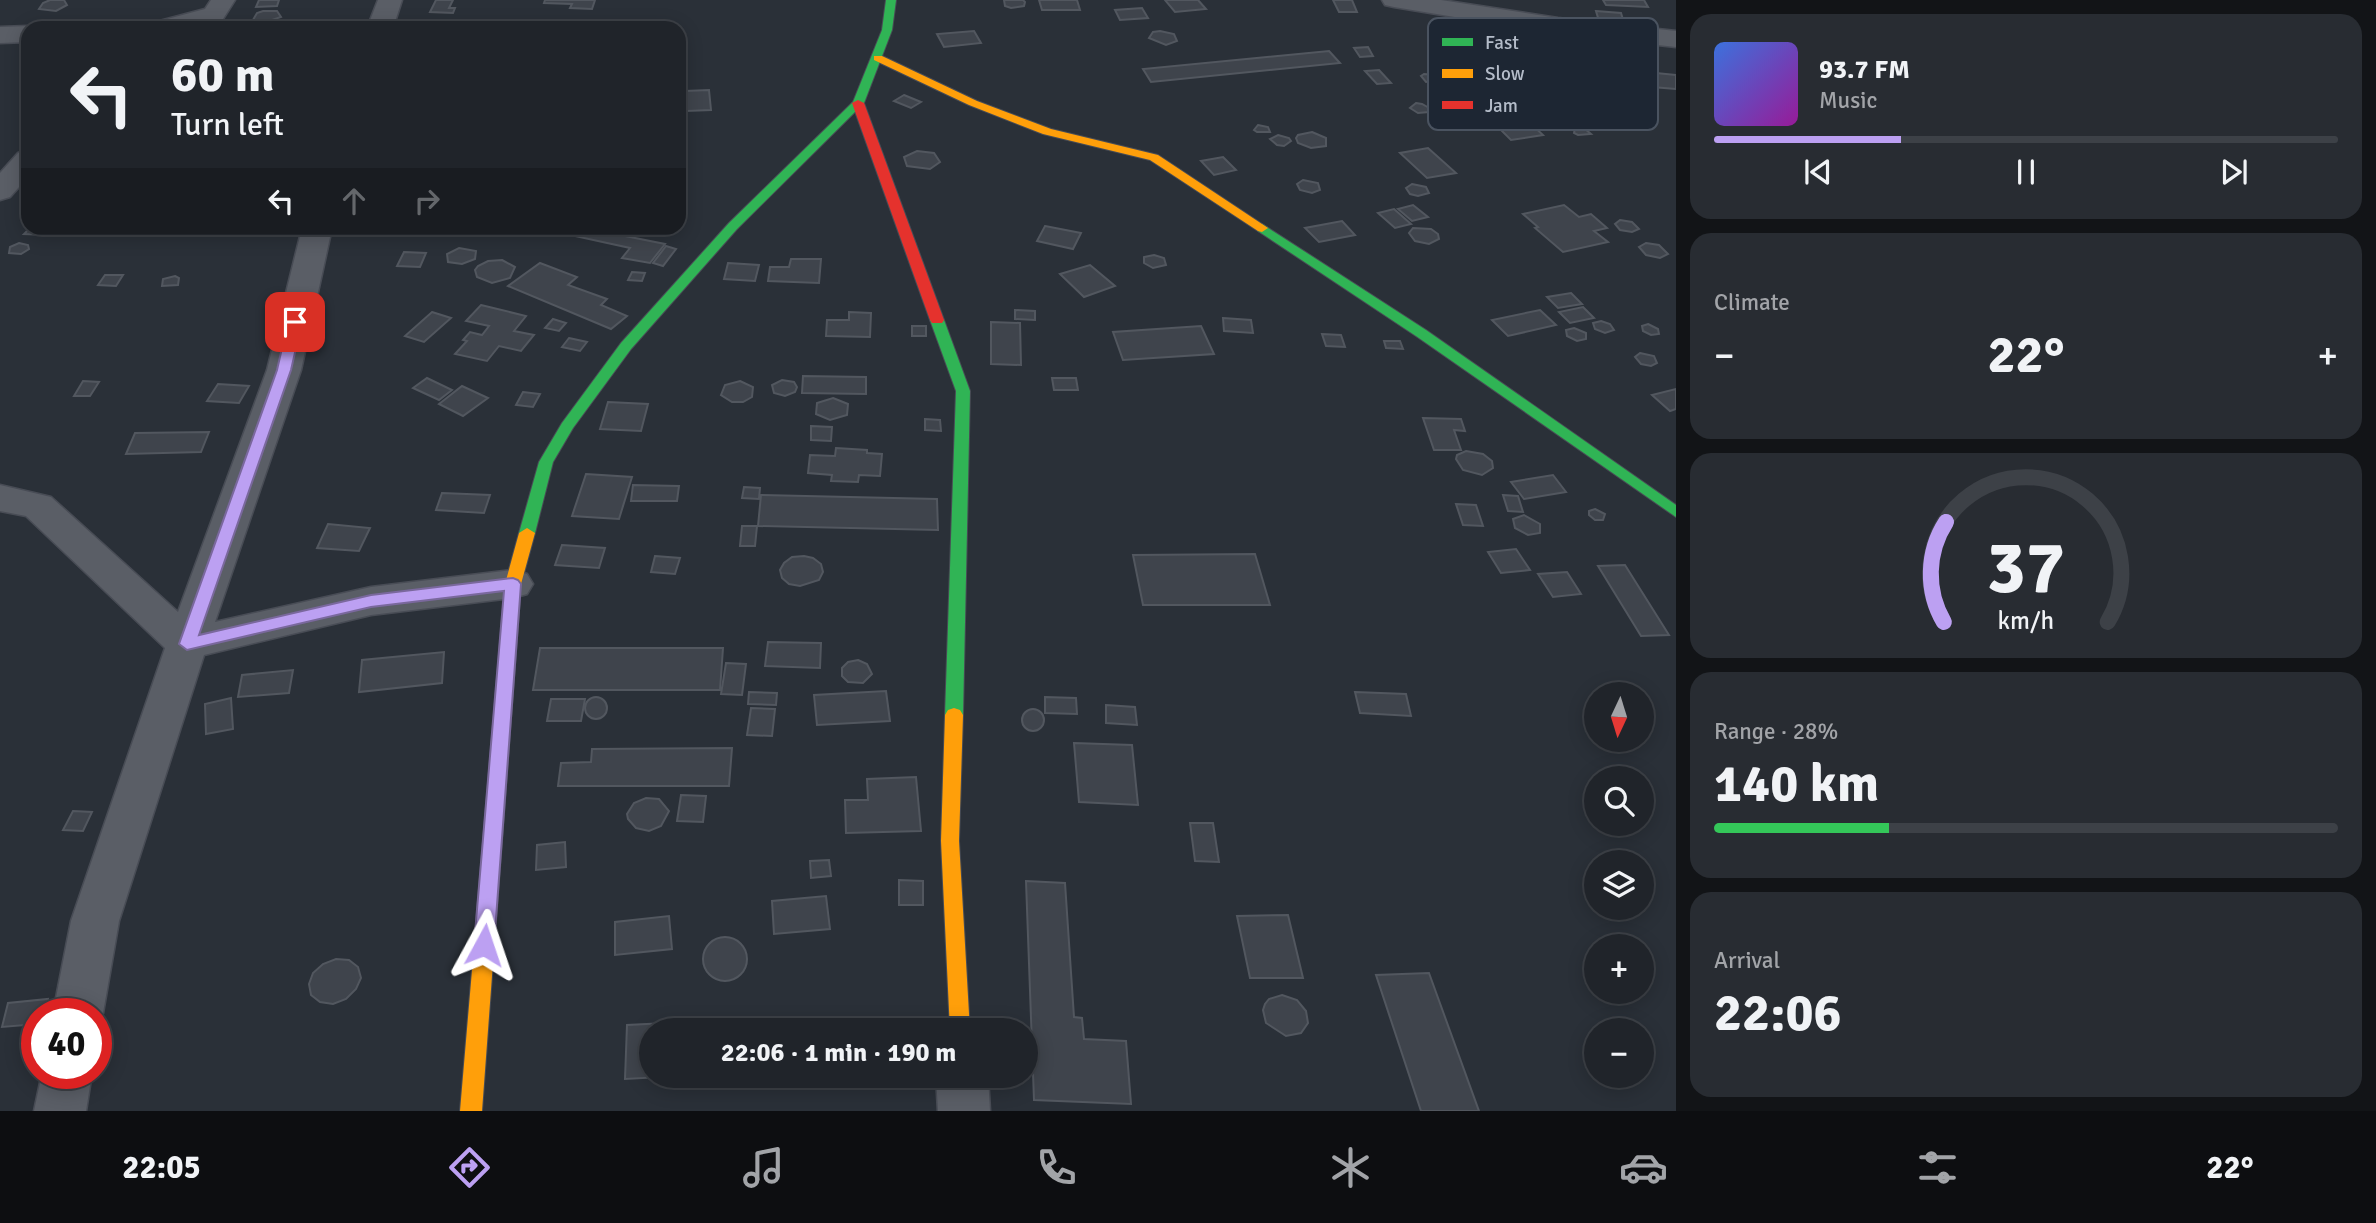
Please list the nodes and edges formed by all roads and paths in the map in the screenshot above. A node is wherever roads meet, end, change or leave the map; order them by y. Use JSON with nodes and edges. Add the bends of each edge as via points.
{"nodes":[{"id":1,"x":223,"y":0,"type":"edge"},
{"id":2,"x":390,"y":0,"type":"edge"},
{"id":3,"x":891,"y":0,"type":"edge"},
{"id":4,"x":1394,"y":0,"type":"edge"},
{"id":5,"x":1508,"y":18,"type":"edge"},
{"id":6,"x":188,"y":21,"type":"edge"},
{"id":7,"x":382,"y":21,"type":"edge"},
{"id":8,"x":21,"y":34,"type":"edge"},
{"id":9,"x":0,"y":35,"type":"edge"},
{"id":10,"x":1658,"y":37,"type":"edge"},
{"id":11,"x":1676,"y":39,"type":"edge"},
{"id":12,"x":878,"y":58,"type":"junction"},
{"id":13,"x":858,"y":103,"type":"junction"},
{"id":14,"x":21,"y":167,"type":"edge"},
{"id":15,"x":0,"y":191,"type":"edge"},
{"id":16,"x":315,"y":235,"type":"edge"},
{"id":17,"x":0,"y":498,"type":"edge"},
{"id":18,"x":1676,"y":512,"type":"edge"},
{"id":19,"x":513,"y":584,"type":"junction"},
{"id":20,"x":187,"y":644,"type":"junction"},
{"id":21,"x":81,"y":998,"type":"edge"},
{"id":22,"x":959,"y":1018,"type":"edge"},
{"id":23,"x":963,"y":1088,"type":"edge"},
{"id":24,"x":64,"y":1089,"type":"edge"},
{"id":25,"x":60,"y":1111,"type":"edge"},
{"id":26,"x":471,"y":1111,"type":"edge"},
{"id":27,"x":964,"y":1111,"type":"edge"}],
"edges":[{"from":1,"to":6,"type":"street","via":[[214,14]]},
{"from":2,"to":7,"type":"street"},
{"from":3,"to":12,"type":"street"},
{"from":4,"to":5,"type":"street"},
{"from":8,"to":9,"type":"street"},
{"from":10,"to":11,"type":"street"},
{"from":12,"to":13,"type":"street"},
{"from":12,"to":18,"type":"street","via":[[1047,132],[1154,157],[1421,332]]},
{"from":13,"to":19,"type":"street","via":[[733,226],[626,346],[567,426],[547,462]]},
{"from":13,"to":22,"type":"street","via":[[963,391],[950,841]]},
{"from":14,"to":15,"type":"street"},
{"from":16,"to":20,"type":"street","via":[[284,370]]},
{"from":17,"to":20,"type":"street","via":[[38,506]]},
{"from":19,"to":20,"type":"street","via":[[371,601]]},
{"from":19,"to":26,"type":"street"},
{"from":20,"to":21,"type":"street","via":[[95,921]]},
{"from":23,"to":27,"type":"street"},
{"from":24,"to":25,"type":"street"}]}
